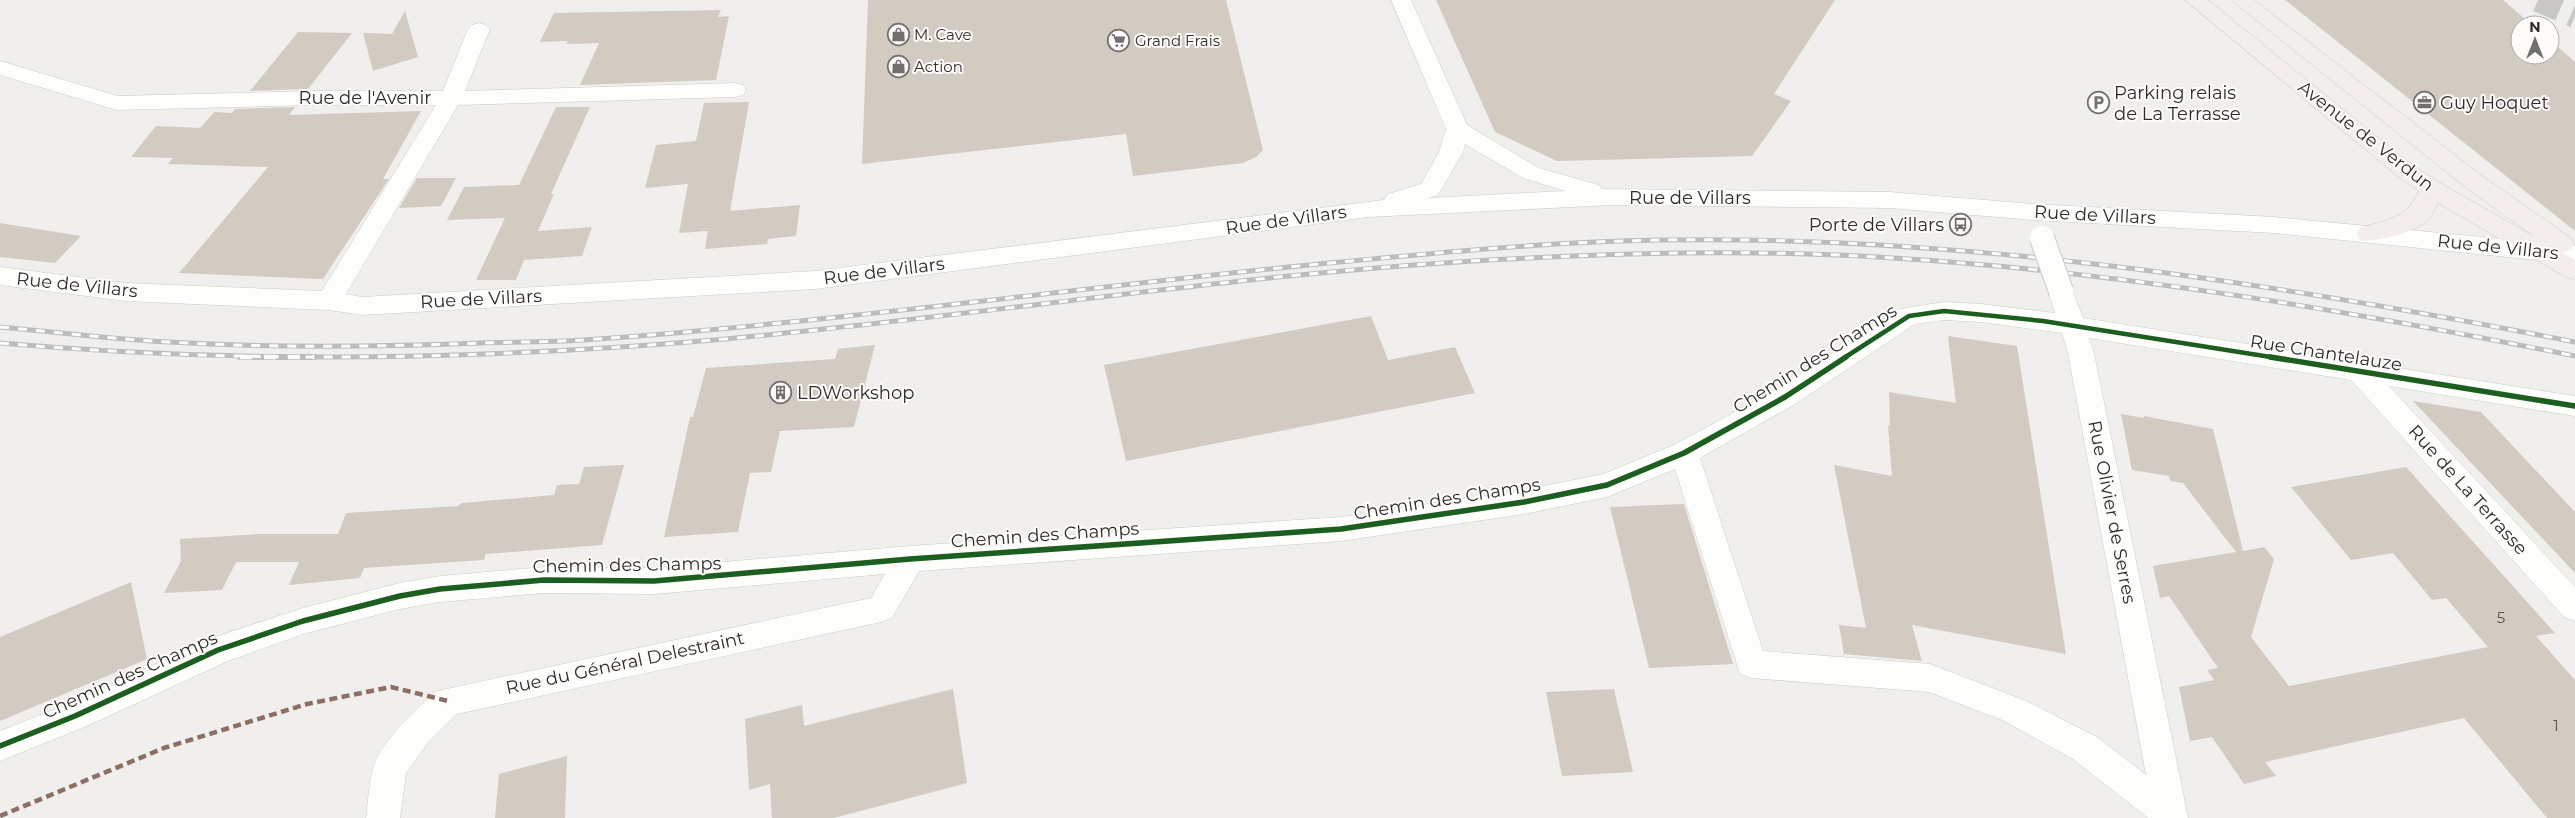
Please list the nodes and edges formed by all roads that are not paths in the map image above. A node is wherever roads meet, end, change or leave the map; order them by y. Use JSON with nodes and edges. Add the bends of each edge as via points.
{"nodes":[{"id":1,"x":1401,"y":0,"type":"edge"},
{"id":2,"x":2195,"y":0,"type":"edge"},
{"id":3,"x":2247,"y":3,"type":"edge"},
{"id":4,"x":479,"y":29,"type":"dead end"},
{"id":5,"x":0,"y":68,"type":"edge"},
{"id":6,"x":735,"y":90,"type":"dead end"},
{"id":7,"x":451,"y":98,"type":"junction"},
{"id":8,"x":1457,"y":129,"type":"junction"},
{"id":9,"x":1503,"y":158,"type":"junction"},
{"id":10,"x":2432,"y":189,"type":"junction"},
{"id":11,"x":1612,"y":197,"type":"junction"},
{"id":12,"x":1469,"y":204,"type":"junction"},
{"id":13,"x":1368,"y":209,"type":"junction"},
{"id":14,"x":2033,"y":212,"type":"junction"},
{"id":15,"x":2369,"y":234,"type":"junction"},
{"id":16,"x":2544,"y":252,"type":"junction"},
{"id":17,"x":2575,"y":254,"type":"edge"},
{"id":18,"x":2575,"y":270,"type":"edge"},
{"id":19,"x":0,"y":276,"type":"edge"},
{"id":20,"x":329,"y":301,"type":"junction"},
{"id":21,"x":2073,"y":326,"type":"junction"},
{"id":22,"x":2360,"y":373,"type":"junction"},
{"id":23,"x":2575,"y":406,"type":"edge"},
{"id":24,"x":1684,"y":453,"type":"junction"},
{"id":25,"x":910,"y":558,"type":"junction"},
{"id":26,"x":2575,"y":608,"type":"edge"},
{"id":27,"x":0,"y":746,"type":"edge"},
{"id":28,"x":2171,"y":816,"type":"edge"},
{"id":29,"x":383,"y":818,"type":"edge"}],
"edges":[{"from":1,"to":8,"type":"street"},
{"from":2,"to":10,"type":"main road","name":"Avenue de Verdun"},
{"from":3,"to":17,"type":"main road","name":"Avenue de Verdun","via":[[2473,181]]},
{"from":4,"to":7,"type":"street"},
{"from":5,"to":7,"type":"street","name":"Rue de l'Avenir","via":[[117,103]]},
{"from":6,"to":7,"type":"street","name":"Rue de l'Avenir"},
{"from":7,"to":20,"type":"street"},
{"from":8,"to":9,"type":"street"},
{"from":8,"to":13,"type":"street","via":[[1451,152],[1430,189]]},
{"from":9,"to":11,"type":"street","via":[[1532,174]]},
{"from":9,"to":12,"type":"street","via":[[1501,182]]},
{"from":10,"to":15,"type":"main road","via":[[2423,210],[2412,220]]},
{"from":10,"to":16,"type":"main road","name":"Avenue de Verdun"},
{"from":11,"to":12,"type":"street","name":"Rue de Villars"},
{"from":11,"to":14,"type":"street","name":"Rue de Villars","via":[[1889,200]]},
{"from":12,"to":13,"type":"street","name":"Rue de Villars"},
{"from":13,"to":20,"type":"street","name":"Rue de Villars","via":[[815,280],[362,306]]},
{"from":14,"to":15,"type":"street","name":"Rue de Villars","via":[[2274,225]]},
{"from":14,"to":21,"type":"street","name":"Rue Olivier de Serres","bridge":true},
{"from":15,"to":16,"type":"street","name":"Rue de Villars"},
{"from":16,"to":17,"type":"street","name":"Rue de Villars"},
{"from":16,"to":18,"type":"main road","name":"Avenue de Verdun"},
{"from":19,"to":20,"type":"street","name":"Rue de Villars","via":[[126,292]]},
{"from":21,"to":22,"type":"street","name":"Rue Chantelauze"},
{"from":21,"to":24,"type":"street","name":"Chemin des Champs","via":[[1981,312],[1944,311],[1909,316],[1785,397]]},
{"from":21,"to":28,"type":"street","name":"Rue Olivier de Serres","via":[[2083,362]]},
{"from":22,"to":23,"type":"street","name":"Rue Chantelauze"},
{"from":22,"to":26,"type":"street","name":"Rue de La Terrasse"},
{"from":24,"to":25,"type":"street","name":"Chemin des Champs","via":[[1607,485],[1419,519],[1341,529]]},
{"from":24,"to":28,"type":"street","via":[[1751,664],[1930,678],[2013,710],[2085,748]]},
{"from":25,"to":27,"type":"street","name":"Chemin des Champs","via":[[654,581],[506,582],[400,596],[302,621],[218,650],[75,716]]},
{"from":25,"to":29,"type":"street","name":"Rue du Général Delestraint","via":[[881,609],[448,701],[418,730],[390,768]]}]}
